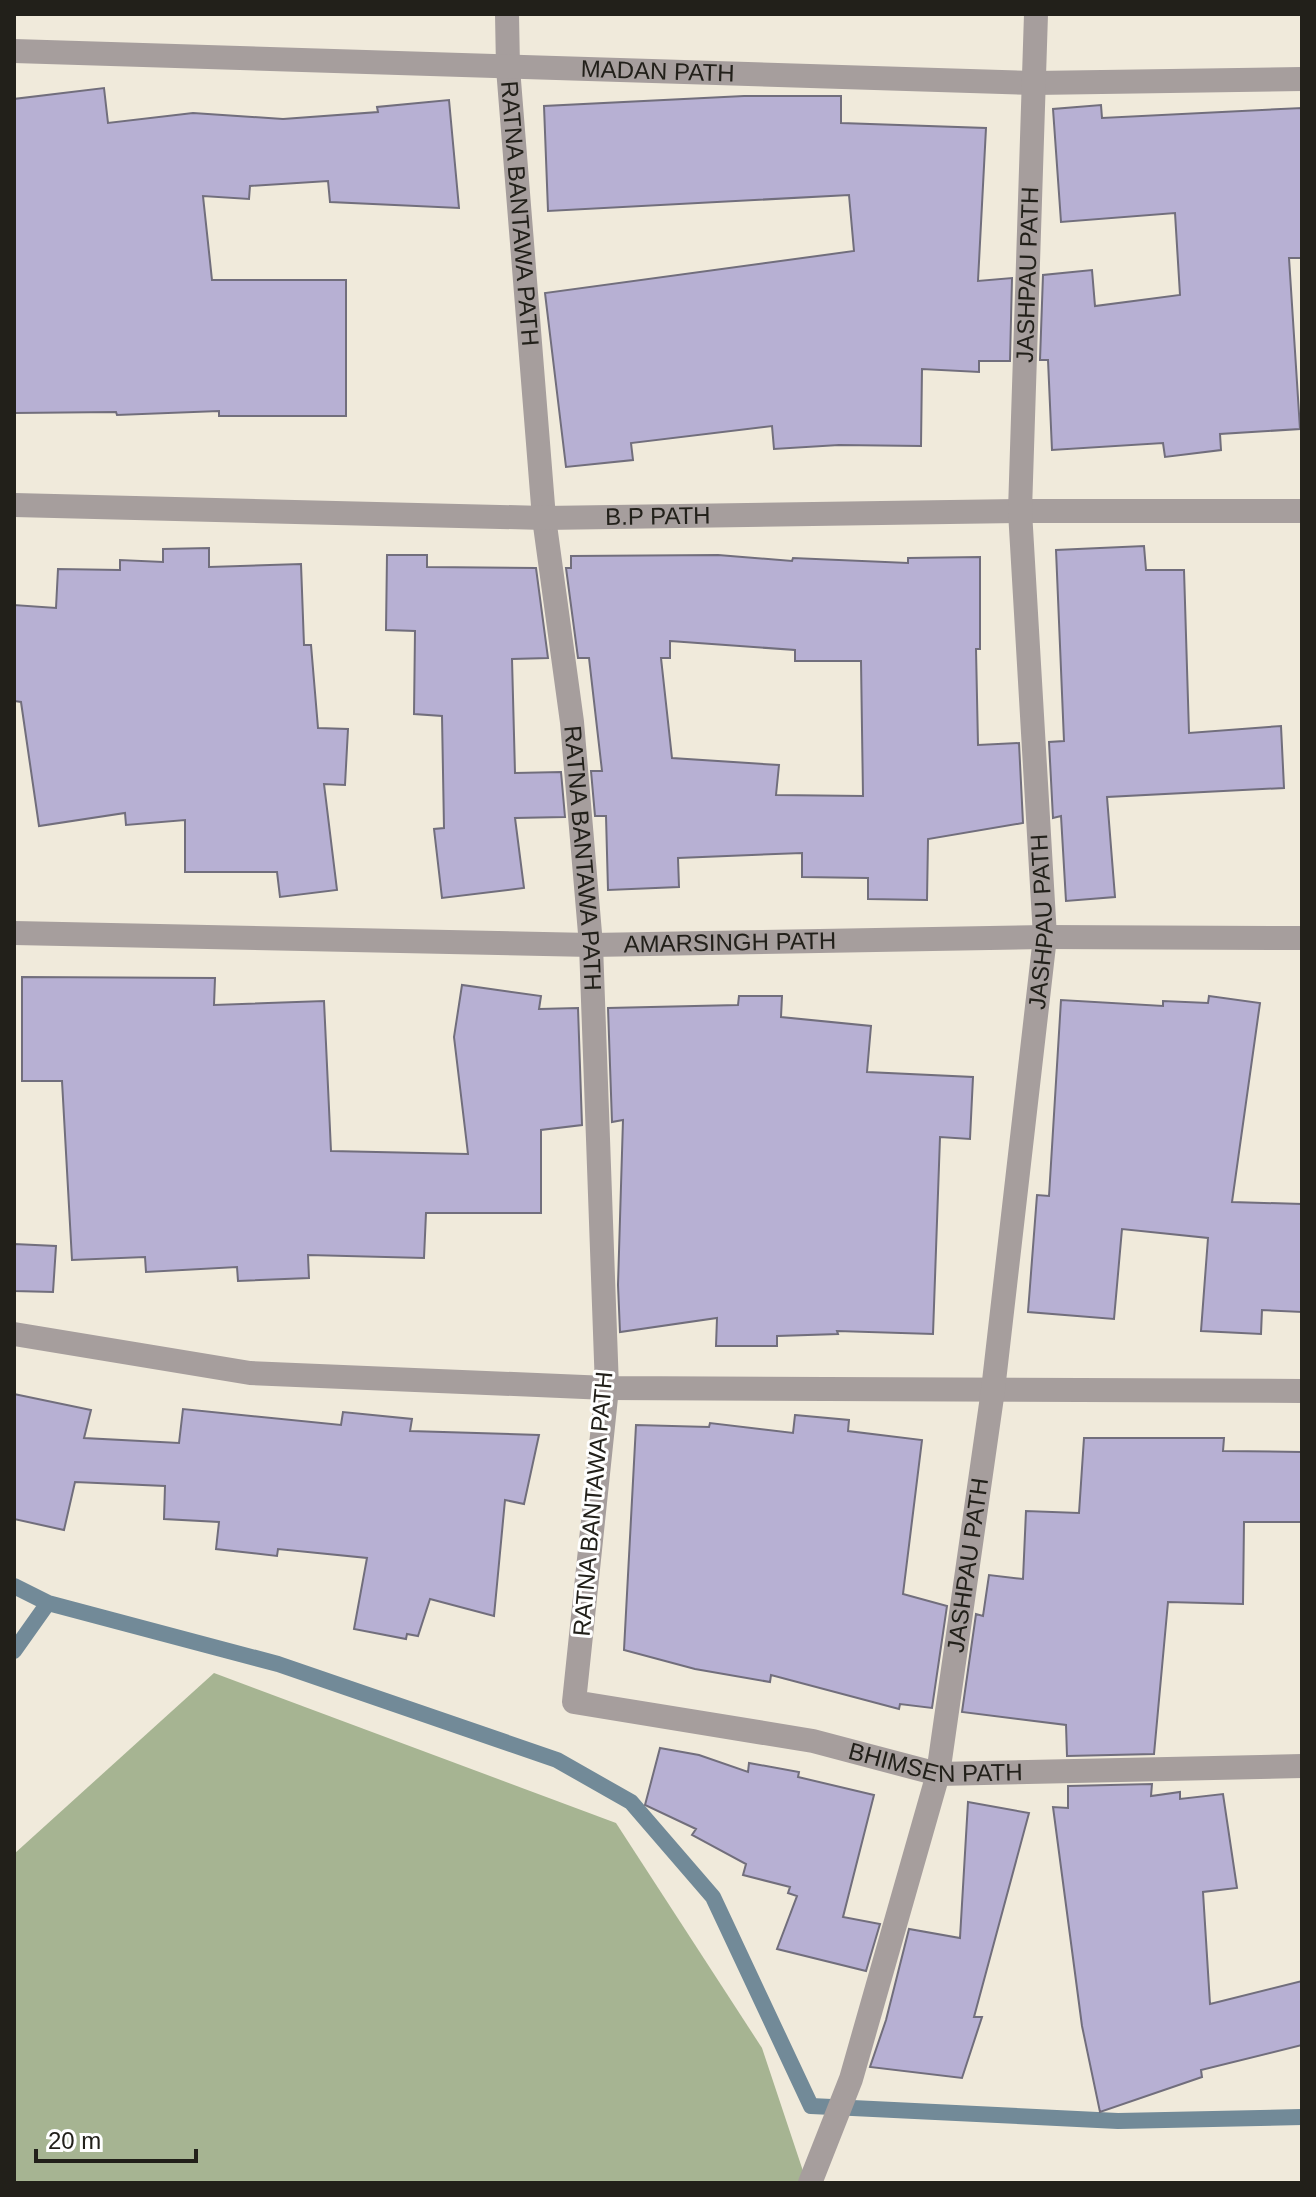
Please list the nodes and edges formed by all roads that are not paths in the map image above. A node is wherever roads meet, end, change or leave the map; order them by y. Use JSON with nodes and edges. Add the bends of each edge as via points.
{"nodes":[{"id":1,"x":507,"y":14,"type":"edge"},
{"id":2,"x":1036,"y":14,"type":"edge"},
{"id":3,"x":14,"y":51,"type":"edge"},
{"id":4,"x":508,"y":68,"type":"junction"},
{"id":5,"x":1302,"y":79,"type":"edge"},
{"id":6,"x":1034,"y":83,"type":"junction"},
{"id":7,"x":14,"y":505,"type":"edge"},
{"id":8,"x":1020,"y":511,"type":"junction"},
{"id":9,"x":1302,"y":511,"type":"edge"},
{"id":10,"x":544,"y":518,"type":"junction"},
{"id":11,"x":14,"y":933,"type":"edge"},
{"id":12,"x":1045,"y":937,"type":"junction"},
{"id":13,"x":1302,"y":938,"type":"edge"},
{"id":14,"x":591,"y":945,"type":"junction"},
{"id":15,"x":14,"y":1334,"type":"edge"},
{"id":16,"x":607,"y":1388,"type":"junction"},
{"id":17,"x":993,"y":1390,"type":"junction"},
{"id":18,"x":1302,"y":1391,"type":"edge"},
{"id":19,"x":574,"y":1702,"type":"joint"},
{"id":20,"x":1302,"y":1766,"type":"edge"},
{"id":21,"x":938,"y":1774,"type":"junction"},
{"id":22,"x":810,"y":2183,"type":"edge"}],
"edges":[{"from":1,"to":4,"type":"street","name":"RATNA BANTAWA PATH"},
{"from":2,"to":6,"type":"street","name":"JASHPAU PATH"},
{"from":3,"to":4,"type":"street","name":"MADAN PATH"},
{"from":4,"to":6,"type":"street","name":"MADAN PATH"},
{"from":4,"to":10,"type":"street","name":"RATNA BANTAWA PATH"},
{"from":5,"to":6,"type":"street","name":"MADAN PATH"},
{"from":6,"to":8,"type":"street","name":"JASHPAU PATH"},
{"from":7,"to":10,"type":"street","name":"B.P PATH"},
{"from":8,"to":9,"type":"street","name":"B.P PATH"},
{"from":8,"to":10,"type":"street","name":"B.P PATH"},
{"from":8,"to":12,"type":"street","name":"JASHPAU PATH"},
{"from":10,"to":14,"type":"street","name":"RATNA BANTAWA PATH","via":[[572,722]]},
{"from":11,"to":14,"type":"street","name":"AMARSINGH PATH"},
{"from":12,"to":13,"type":"street","name":"AMARSINGH PATH"},
{"from":12,"to":14,"type":"street","name":"AMARSINGH PATH"},
{"from":12,"to":17,"type":"street","name":"JASHPAU PATH"},
{"from":14,"to":16,"type":"street","name":"RATNA BANTAWA PATH"},
{"from":15,"to":16,"type":"street","via":[[250,1373]]},
{"from":16,"to":17,"type":"street"},
{"from":16,"to":19,"type":"street","name":"RATNA BANTAWA PATH"},
{"from":17,"to":18,"type":"street"},
{"from":17,"to":21,"type":"street","name":"JASHPAU PATH"},
{"from":19,"to":21,"type":"street","name":"BHIMSEN PATH","via":[[813,1741]]},
{"from":20,"to":21,"type":"street","name":"BHIMSEN PATH"},
{"from":21,"to":22,"type":"street","name":"JASHPAU PATH","via":[[851,2079]]}]}
